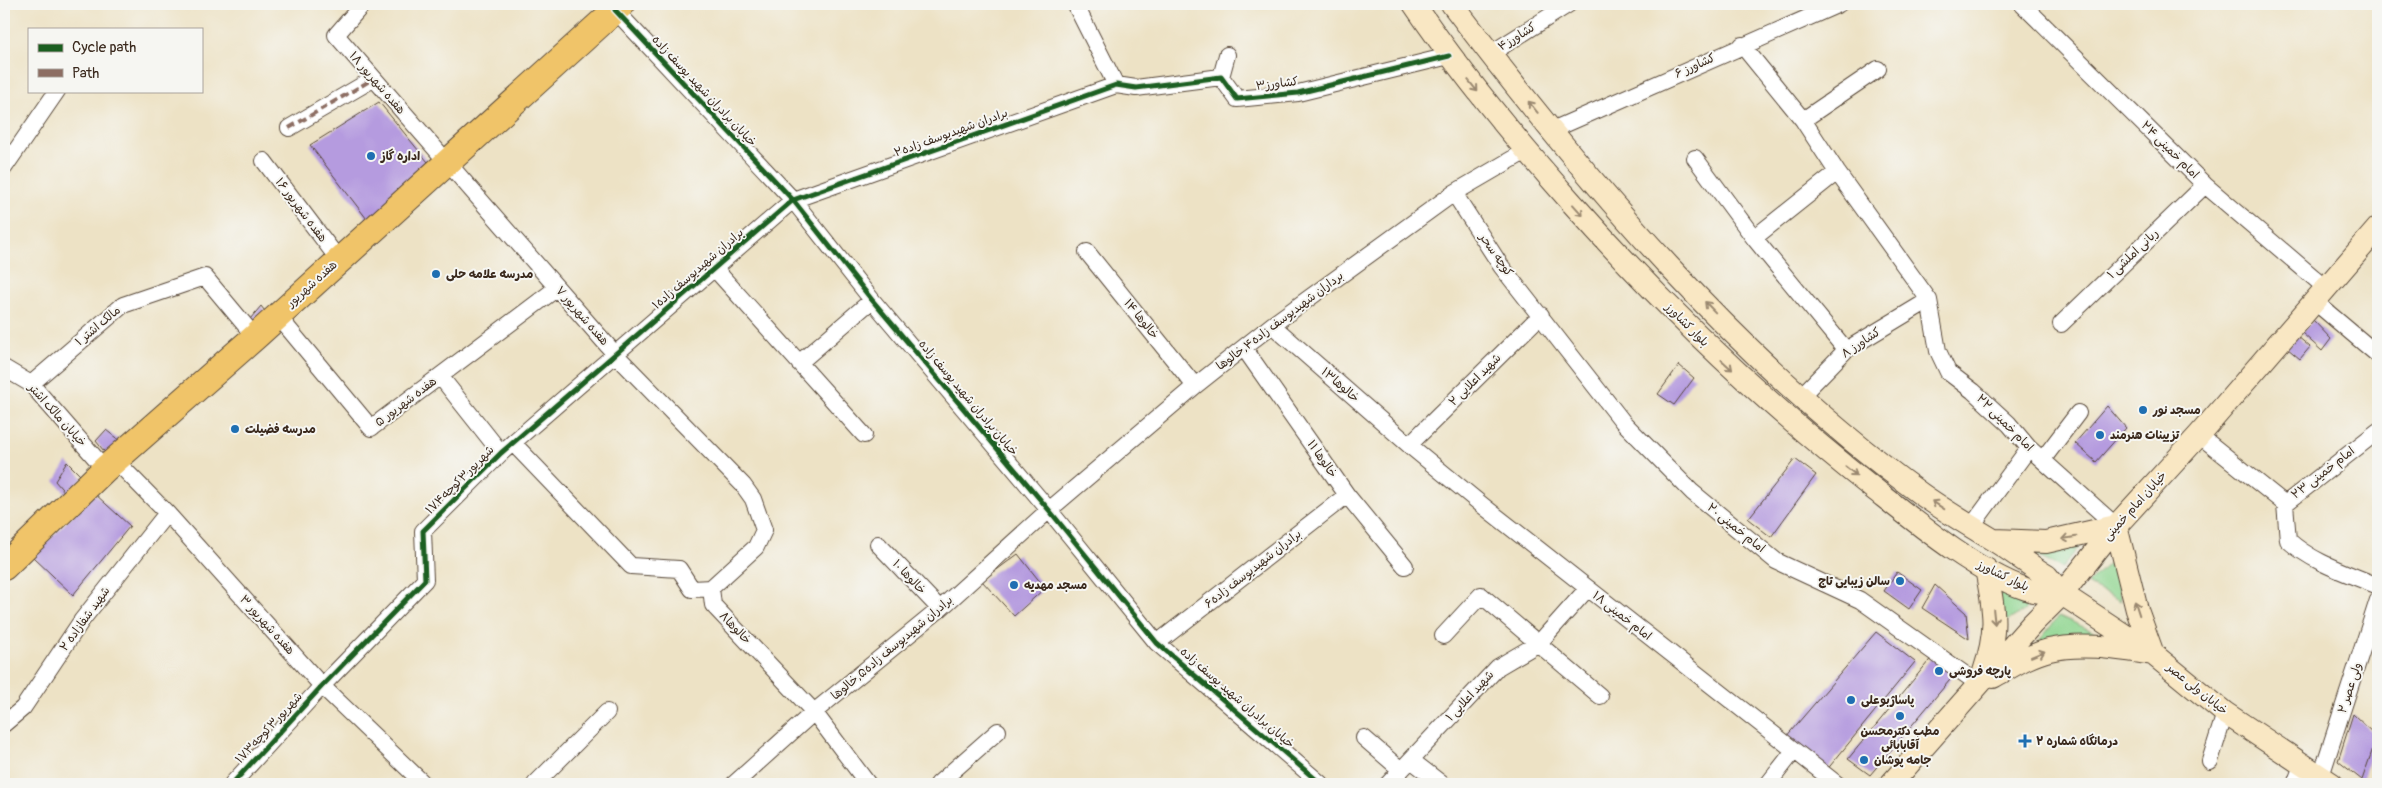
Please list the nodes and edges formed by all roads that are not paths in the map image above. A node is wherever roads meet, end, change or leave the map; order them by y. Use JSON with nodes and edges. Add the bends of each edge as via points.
{"nodes":[{"id":1,"x":363,"y":4,"type":"edge"},
{"id":2,"x":1075,"y":4,"type":"edge"},
{"id":3,"x":1414,"y":4,"type":"edge"},
{"id":4,"x":1452,"y":4,"type":"edge"},
{"id":5,"x":1569,"y":4,"type":"edge"},
{"id":6,"x":2022,"y":4,"type":"edge"},
{"id":7,"x":1828,"y":6,"type":"edge"},
{"id":8,"x":618,"y":7,"type":"edge"},
{"id":9,"x":1742,"y":45,"type":"junction"},
{"id":10,"x":1490,"y":54,"type":"junction"},
{"id":11,"x":1227,"y":55,"type":"dead end"},
{"id":12,"x":1449,"y":56,"type":"junction"},
{"id":13,"x":1878,"y":69,"type":"dead end"},
{"id":14,"x":1220,"y":77,"type":"junction"},
{"id":15,"x":373,"y":79,"type":"junction"},
{"id":16,"x":1116,"y":85,"type":"junction"},
{"id":17,"x":56,"y":92,"type":"edge"},
{"id":18,"x":1804,"y":120,"type":"junction"},
{"id":19,"x":288,"y":128,"type":"dead end"},
{"id":20,"x":1552,"y":130,"type":"junction"},
{"id":21,"x":1526,"y":151,"type":"junction"},
{"id":22,"x":1694,"y":158,"type":"dead end"},
{"id":23,"x":264,"y":161,"type":"dead end"},
{"id":24,"x":445,"y":162,"type":"junction"},
{"id":25,"x":4,"y":168,"type":"edge"},
{"id":26,"x":1837,"y":172,"type":"junction"},
{"id":27,"x":2205,"y":185,"type":"junction"},
{"id":28,"x":1454,"y":193,"type":"junction"},
{"id":29,"x":793,"y":200,"type":"junction"},
{"id":30,"x":2378,"y":228,"type":"edge"},
{"id":31,"x":1754,"y":238,"type":"junction"},
{"id":32,"x":1087,"y":252,"type":"dead end"},
{"id":33,"x":339,"y":260,"type":"junction"},
{"id":34,"x":714,"y":268,"type":"junction"},
{"id":35,"x":556,"y":288,"type":"junction"},
{"id":36,"x":2320,"y":295,"type":"junction"},
{"id":37,"x":872,"y":300,"type":"junction"},
{"id":38,"x":1929,"y":300,"type":"junction"},
{"id":39,"x":1541,"y":315,"type":"junction"},
{"id":40,"x":278,"y":316,"type":"junction"},
{"id":41,"x":2061,"y":324,"type":"dead end"},
{"id":42,"x":1272,"y":325,"type":"junction"},
{"id":43,"x":255,"y":336,"type":"junction"},
{"id":44,"x":1244,"y":348,"type":"junction"},
{"id":45,"x":1846,"y":350,"type":"junction"},
{"id":46,"x":615,"y":354,"type":"junction"},
{"id":47,"x":2378,"y":355,"type":"edge"},
{"id":48,"x":799,"y":362,"type":"junction"},
{"id":49,"x":4,"y":368,"type":"edge"},
{"id":50,"x":440,"y":376,"type":"junction"},
{"id":51,"x":31,"y":384,"type":"junction"},
{"id":52,"x":1195,"y":386,"type":"junction"},
{"id":53,"x":1801,"y":396,"type":"junction"},
{"id":54,"x":2078,"y":413,"type":"dead end"},
{"id":55,"x":2378,"y":430,"type":"edge"},
{"id":56,"x":864,"y":435,"type":"dead end"},
{"id":57,"x":2199,"y":435,"type":"junction"},
{"id":58,"x":1409,"y":445,"type":"junction"},
{"id":59,"x":507,"y":448,"type":"junction"},
{"id":60,"x":2029,"y":448,"type":"junction"},
{"id":61,"x":2043,"y":459,"type":"junction"},
{"id":62,"x":110,"y":464,"type":"junction"},
{"id":63,"x":1347,"y":495,"type":"junction"},
{"id":64,"x":2285,"y":504,"type":"junction"},
{"id":65,"x":1049,"y":510,"type":"junction"},
{"id":66,"x":167,"y":513,"type":"junction"},
{"id":67,"x":2116,"y":526,"type":"junction"},
{"id":68,"x":1982,"y":534,"type":"junction"},
{"id":69,"x":878,"y":544,"type":"dead end"},
{"id":70,"x":1977,"y":564,"type":"junction"},
{"id":71,"x":1405,"y":566,"type":"dead end"},
{"id":72,"x":4,"y":567,"type":"edge"},
{"id":73,"x":2378,"y":586,"type":"edge"},
{"id":74,"x":711,"y":588,"type":"junction"},
{"id":75,"x":1588,"y":588,"type":"junction"},
{"id":76,"x":2062,"y":594,"type":"junction"},
{"id":77,"x":2378,"y":600,"type":"edge"},
{"id":78,"x":940,"y":609,"type":"junction"},
{"id":79,"x":1443,"y":636,"type":"dead end"},
{"id":80,"x":1157,"y":643,"type":"junction"},
{"id":81,"x":1539,"y":643,"type":"junction"},
{"id":82,"x":2153,"y":654,"type":"junction"},
{"id":83,"x":1980,"y":685,"type":"junction"},
{"id":84,"x":322,"y":686,"type":"junction"},
{"id":85,"x":1600,"y":696,"type":"dead end"},
{"id":86,"x":607,"y":712,"type":"dead end"},
{"id":87,"x":814,"y":712,"type":"junction"},
{"id":88,"x":2225,"y":713,"type":"junction"},
{"id":89,"x":4,"y":724,"type":"edge"},
{"id":90,"x":998,"y":731,"type":"dead end"},
{"id":91,"x":1364,"y":738,"type":"dead end"},
{"id":92,"x":1793,"y":752,"type":"junction"},
{"id":93,"x":2210,"y":761,"type":"dead end"},
{"id":94,"x":1406,"y":765,"type":"junction"},
{"id":95,"x":2312,"y":778,"type":"edge"},
{"id":96,"x":232,"y":784,"type":"edge"},
{"id":97,"x":424,"y":784,"type":"edge"},
{"id":98,"x":535,"y":784,"type":"edge"},
{"id":99,"x":734,"y":784,"type":"edge"},
{"id":100,"x":868,"y":784,"type":"edge"},
{"id":101,"x":938,"y":784,"type":"edge"},
{"id":102,"x":1321,"y":784,"type":"edge"},
{"id":103,"x":1388,"y":784,"type":"edge"},
{"id":104,"x":1442,"y":784,"type":"edge"},
{"id":105,"x":1768,"y":784,"type":"edge"},
{"id":106,"x":1836,"y":784,"type":"edge"},
{"id":107,"x":1891,"y":784,"type":"edge"}],
"edges":[{"from":1,"to":15,"type":"street","name":"هفده شهریور ۱۸","via":[[336,35]]},
{"from":2,"to":16,"type":"street"},
{"from":3,"to":12,"type":"main road","name":"بلوار کشاورز"},
{"from":4,"to":10,"type":"main road","name":"بلوار کشاورز"},
{"from":5,"to":10,"type":"street","name":"کشاورز۴"},
{"from":6,"to":27,"type":"street","name":"امام خمینی ۲۴"},
{"from":7,"to":9,"type":"street","name":"کشاورز ۶"},
{"from":8,"to":24,"type":"main road","name":"هفده شهریور"},
{"from":8,"to":29,"type":"street","name":"خیابان برادران شهید یوسف زاده"},
{"from":9,"to":18,"type":"street"},
{"from":9,"to":20,"type":"street","name":"کشاورز ۶"},
{"from":20,"to":10,"type":"main road","name":"بلوار کشاورز","one_way":true},
{"from":11,"to":14,"type":"street"},
{"from":12,"to":14,"type":"street","name":"کشاورز۳","via":[[1298,93],[1237,99]]},
{"from":12,"to":21,"type":"main road","name":"بلوار کشاورز","one_way":true},
{"from":13,"to":18,"type":"street"},
{"from":14,"to":16,"type":"street","via":[[1136,88]]},
{"from":15,"to":19,"type":"street"},
{"from":15,"to":24,"type":"street","name":"هفده شهریور ۱۸"},
{"from":16,"to":29,"type":"street","name":"برادران شهیدیوسف زاده۲"},
{"from":17,"to":25,"type":"street"},
{"from":18,"to":26,"type":"street"},
{"from":53,"to":20,"type":"main road","name":"بلوار کشاورز","one_way":true,"via":[[1646,240]]},
{"from":21,"to":28,"type":"street","name":"برداران شهیدیوسف زاده۴,خالوها"},
{"from":21,"to":70,"type":"main road","name":"بلوار کشاورز","one_way":true,"via":[[1623,261],[1723,361],[1829,454]]},
{"from":22,"to":31,"type":"street"},
{"from":23,"to":33,"type":"street","name":"هفده شهریور ۱۶"},
{"from":24,"to":33,"type":"main road","name":"هفده شهریور"},
{"from":24,"to":35,"type":"street","name":"هفده شهریور ۷"},
{"from":26,"to":31,"type":"street"},
{"from":26,"to":38,"type":"street"},
{"from":27,"to":36,"type":"street","name":"امام خمینی ۲۴"},
{"from":27,"to":41,"type":"street","name":"ربانی املشی ۱"},
{"from":28,"to":39,"type":"street","name":"کوچه سحر","via":[[1501,266]]},
{"from":28,"to":42,"type":"street","name":"برداران شهیدیوسف زاده۴,خالوها"},
{"from":29,"to":34,"type":"street","name":"برادران شهیدیوسف زاده۱"},
{"from":29,"to":37,"type":"street","name":"خیابان برادران شهید یوسف زاده"},
{"from":30,"to":36,"type":"main road","name":"خیابان امام خمینی"},
{"from":31,"to":45,"type":"street"},
{"from":32,"to":52,"type":"street","name":"خالوها ۱۴"},
{"from":33,"to":40,"type":"main road","name":"هفده شهریور"},
{"from":34,"to":46,"type":"street","name":"برادران شهیدیوسف زاده۱"},
{"from":34,"to":48,"type":"street"},
{"from":35,"to":46,"type":"street","name":"هفده شهریور ۷"},
{"from":35,"to":50,"type":"street","name":"هفده شهریور ۵"},
{"from":36,"to":47,"type":"street","name":"امام خمینی ۲۴"},
{"from":36,"to":57,"type":"main road","name":"خیابان امام خمینی"},
{"from":37,"to":48,"type":"street"},
{"from":37,"to":65,"type":"street","name":"خیابان برادران شهید یوسف زاده"},
{"from":38,"to":45,"type":"street","name":"کشاورز ۸"},
{"from":38,"to":60,"type":"street","name":"امام خمینی ۲۲","via":[[1938,351],[1948,372],[1973,391]]},
{"from":39,"to":58,"type":"street","name":"شهید اعلایی ۲"},
{"from":39,"to":83,"type":"street","name":"امام خمینی ۲۰","via":[[1624,422],[1692,492],[1776,560],[1860,600]]},
{"from":40,"to":43,"type":"main road","name":"هفده شهریور"},
{"from":40,"to":50,"type":"street","name":"هفده شهریور ۵","via":[[371,428]]},
{"from":42,"to":44,"type":"street","name":"برداران شهیدیوسف زاده۴,خالوها"},
{"from":42,"to":58,"type":"street","name":"خالوها۱۳"},
{"from":43,"to":51,"type":"street","name":"مالک اشتر ۱","via":[[205,277],[124,305]]},
{"from":43,"to":62,"type":"main road","name":"هفده شهریور"},
{"from":44,"to":52,"type":"street","name":"برداران شهیدیوسف زاده۴,خالوها"},
{"from":44,"to":63,"type":"street","name":"خالوها ۱۱"},
{"from":45,"to":53,"type":"street","name":"کشاورز ۸"},
{"from":46,"to":59,"type":"street","name":"۱۷شهریور۳کوچه۴"},
{"from":46,"to":74,"type":"street","name":"هفده شهریور ۷","via":[[743,485],[758,514],[764,530],[756,547]]},
{"from":48,"to":56,"type":"street"},
{"from":49,"to":51,"type":"street","name":"خیابان مالک اشتر"},
{"from":50,"to":59,"type":"street"},
{"from":51,"to":62,"type":"street","name":"خیابان مالک اشتر"},
{"from":52,"to":65,"type":"street","name":"برداران شهیدیوسف زاده۴,خالوها"},
{"from":68,"to":53,"type":"main road","name":"بلوار کشاورز","one_way":true,"via":[[1921,494]]},
{"from":54,"to":61,"type":"street"},
{"from":55,"to":64,"type":"street","name":"امام خمینی ۲۳"},
{"from":57,"to":64,"type":"street","name":"امام خمینی ۲۳"},
{"from":57,"to":67,"type":"main road","name":"خیابان امام خمینی"},
{"from":58,"to":75,"type":"street","name":"امام خمینی ۱۸"},
{"from":59,"to":74,"type":"street","via":[[631,566],[679,570],[692,589]]},
{"from":59,"to":84,"type":"street","name":"۱۷شهریور۳کوچه۴","via":[[423,531],[425,580]]},
{"from":60,"to":61,"type":"street","name":"امام خمینی ۲۲"},
{"from":60,"to":68,"type":"street"},
{"from":61,"to":67,"type":"street","name":"امام خمینی ۲۲"},
{"from":62,"to":66,"type":"street","name":"هفده شهریور ۳"},
{"from":62,"to":72,"type":"main road","name":"هفده شهریور"},
{"from":63,"to":71,"type":"street","name":"خالوها ۱۱"},
{"from":63,"to":80,"type":"street","name":"برادران شهیدیوسف زاده۶"},
{"from":64,"to":73,"type":"street","via":[[2288,540],[2299,550]]},
{"from":65,"to":78,"type":"street","name":"برادران شهیدیوسف زاده۵,خالوها"},
{"from":65,"to":80,"type":"street","name":"خیابان برادران شهید یوسف زاده"},
{"from":66,"to":84,"type":"street","name":"هفده شهریور ۳"},
{"from":66,"to":89,"type":"street","name":"شهید شفازاده ۲","via":[[82,620],[23,708]]},
{"from":67,"to":68,"type":"main road","one_way":true,"via":[[2046,542],[2012,542]]},
{"from":67,"to":76,"type":"main road","name":"خیابان امام خمینی"},
{"from":82,"to":67,"type":"main road","one_way":true,"via":[[2136,610]]},
{"from":68,"to":70,"type":"main road"},
{"from":68,"to":76,"type":"main road","name":"بلوار کشاورز","via":[[2047,576]]},
{"from":69,"to":78,"type":"street","name":"خالوها ۱۰"},
{"from":70,"to":76,"type":"main road","name":"بلوار کشاورز","via":[[2028,590]]},
{"from":70,"to":83,"type":"main road","one_way":true,"via":[[1995,626],[1992,649]]},
{"from":74,"to":87,"type":"street","name":"خالوها۸","via":[[713,605]]},
{"from":75,"to":81,"type":"street","name":"شهید اعلایی ۱"},
{"from":75,"to":92,"type":"street","name":"امام خمینی ۱۸"},
{"from":76,"to":82,"type":"main road","name":"خیابان ولی عصر"},
{"from":76,"to":83,"type":"main road","name":"خیابان امام خمینی"},
{"from":77,"to":95,"type":"street","name":"ولی عصر ۲"},
{"from":78,"to":87,"type":"street","name":"برادران شهیدیوسف زاده۵,خالوها"},
{"from":79,"to":81,"type":"street","via":[[1481,595]]},
{"from":80,"to":102,"type":"street","name":"خیابان برادران شهید یوسف زاده"},
{"from":81,"to":85,"type":"street"},
{"from":81,"to":94,"type":"street","name":"شهید اعلایی ۱","via":[[1498,667]]},
{"from":83,"to":82,"type":"main road","one_way":true,"via":[[2016,663],[2049,650],[2106,648]]},
{"from":82,"to":88,"type":"main road","name":"خیابان ولی عصر"},
{"from":83,"to":107,"type":"main road","name":"خیابان امام خمینی"},
{"from":84,"to":96,"type":"street","name":"۱۷شهریور۳کوچه۳"},
{"from":84,"to":97,"type":"street","name":"هفده شهریور ۳"},
{"from":86,"to":98,"type":"street"},
{"from":87,"to":99,"type":"street","name":"برادران شهیدیوسف زاده۵,خالوها"},
{"from":87,"to":100,"type":"street","name":"خالوها۸"},
{"from":88,"to":93,"type":"street"},
{"from":88,"to":95,"type":"main road","name":"خیابان ولی عصر"},
{"from":90,"to":101,"type":"street"},
{"from":91,"to":94,"type":"street"},
{"from":92,"to":105,"type":"street"},
{"from":92,"to":106,"type":"street","name":"امام خمینی ۱۸"},
{"from":94,"to":103,"type":"street","name":"شهید اعلایی ۱"},
{"from":94,"to":104,"type":"street"}]}
